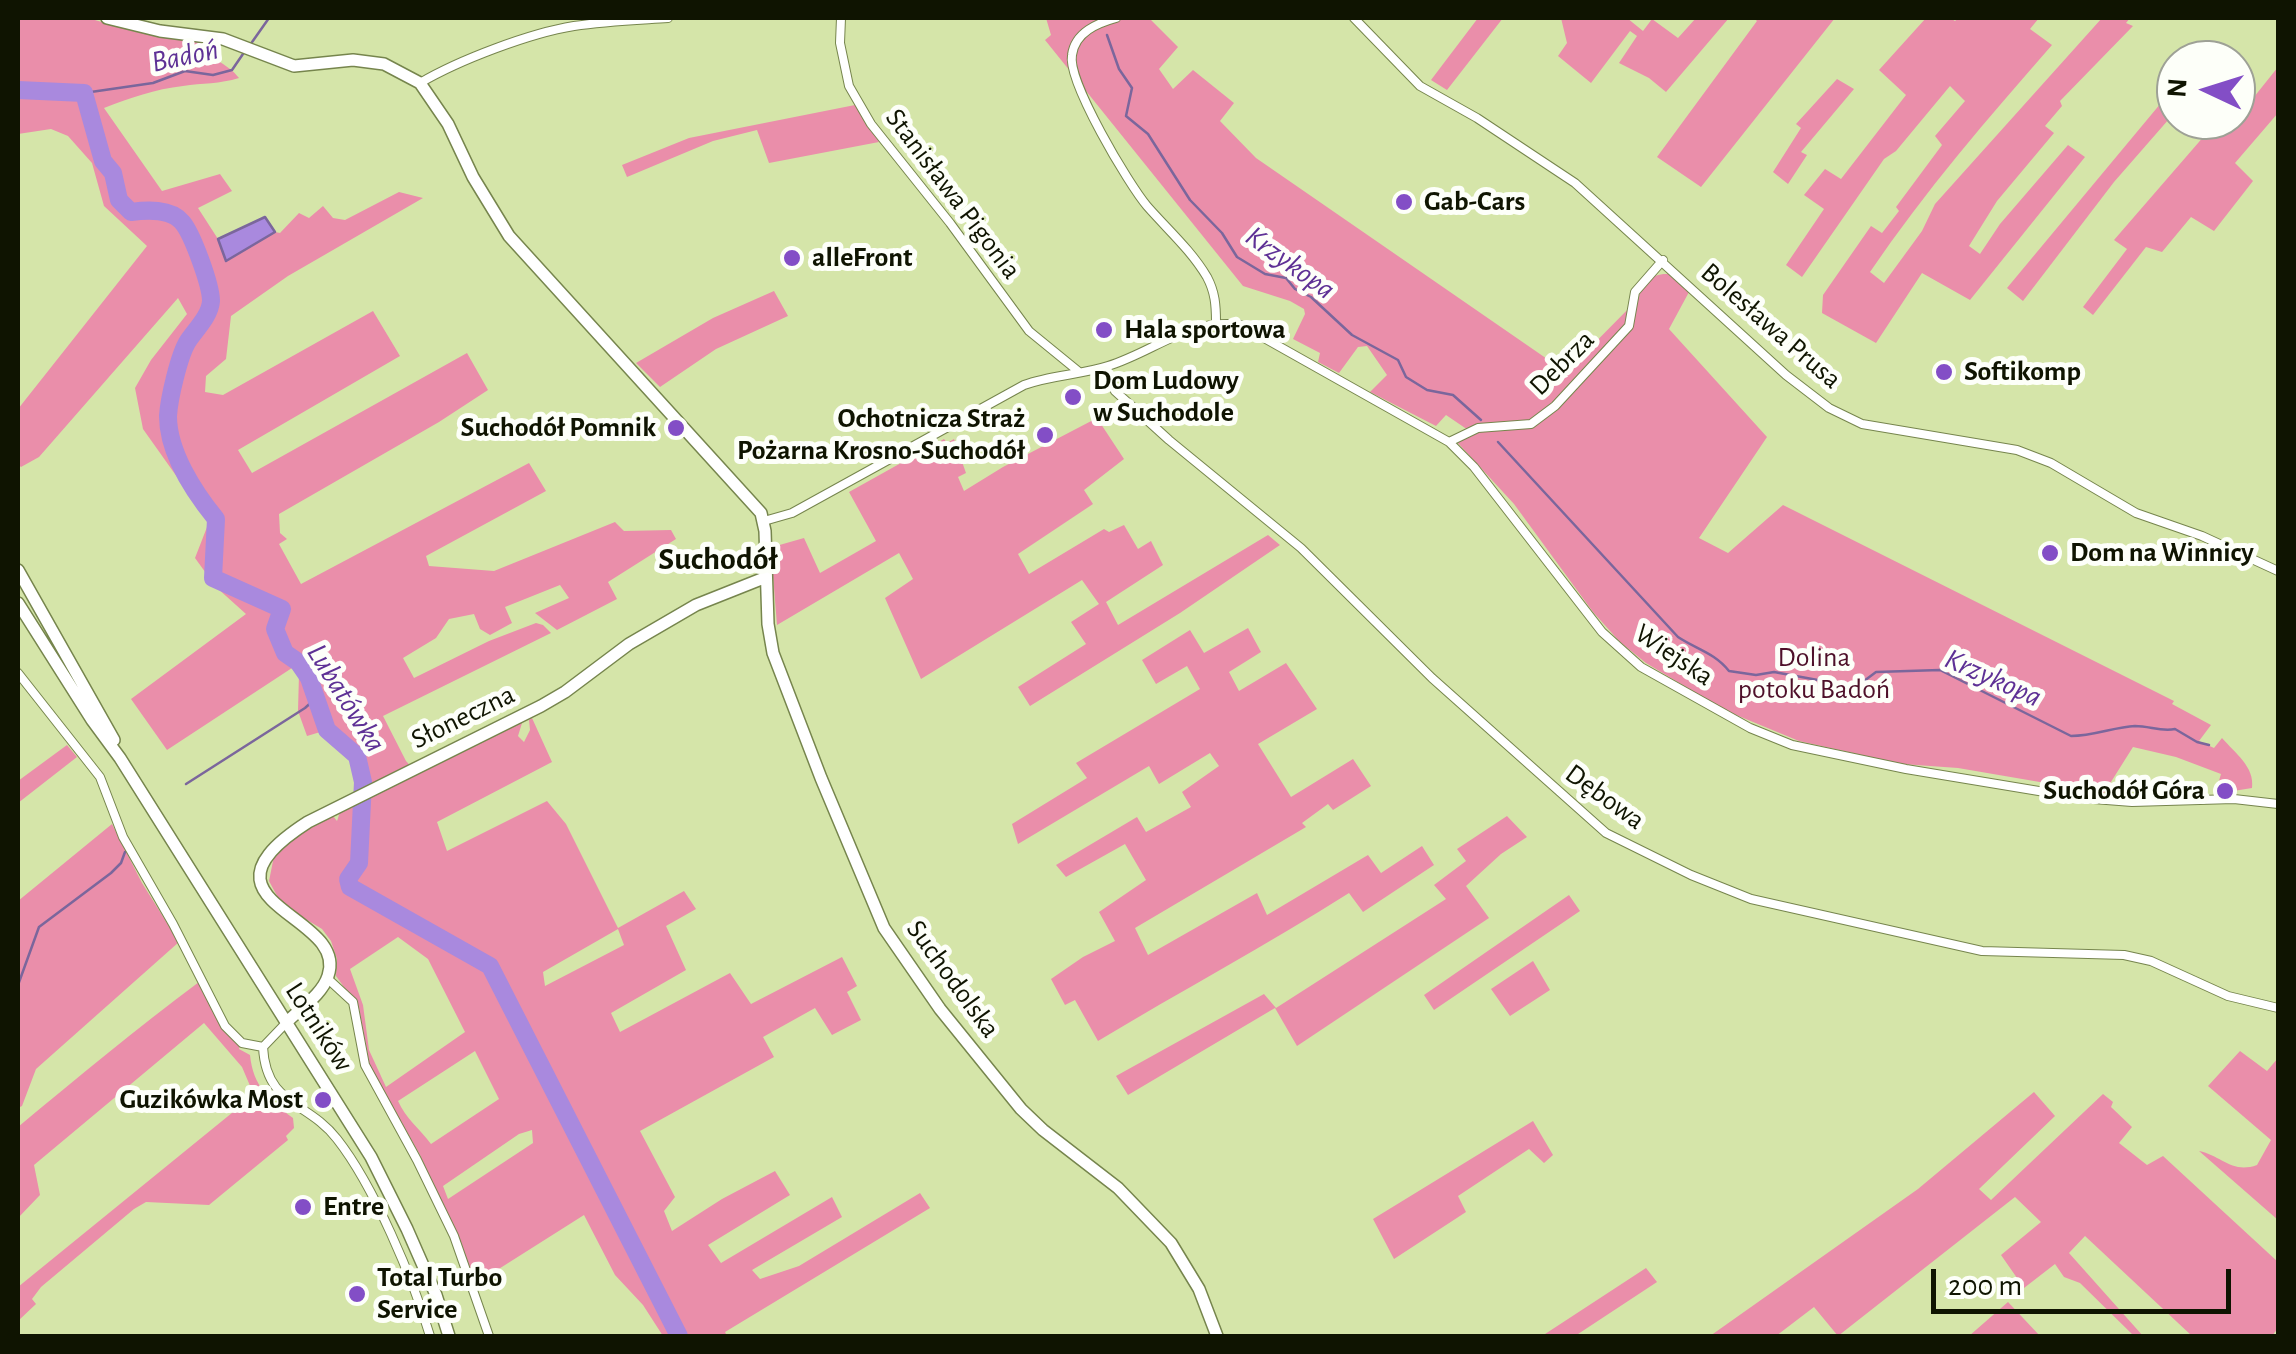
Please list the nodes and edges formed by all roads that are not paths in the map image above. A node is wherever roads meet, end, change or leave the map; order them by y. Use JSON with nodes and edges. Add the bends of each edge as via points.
{"nodes":[{"id":1,"x":107,"y":18,"type":"edge"},
{"id":2,"x":668,"y":18,"type":"edge"},
{"id":3,"x":841,"y":18,"type":"edge"},
{"id":4,"x":1116,"y":18,"type":"edge"},
{"id":5,"x":1354,"y":18,"type":"edge"},
{"id":6,"x":1095,"y":20,"type":"edge"},
{"id":7,"x":420,"y":82,"type":"junction"},
{"id":8,"x":1663,"y":260,"type":"junction"},
{"id":9,"x":1216,"y":322,"type":"junction"},
{"id":10,"x":1104,"y":368,"type":"junction"},
{"id":11,"x":1078,"y":371,"type":"junction"},
{"id":12,"x":1449,"y":442,"type":"junction"},
{"id":13,"x":764,"y":521,"type":"junction"},
{"id":14,"x":18,"y":570,"type":"edge"},
{"id":15,"x":2278,"y":571,"type":"edge"},
{"id":16,"x":764,"y":578,"type":"junction"},
{"id":17,"x":18,"y":603,"type":"edge"},
{"id":18,"x":18,"y":674,"type":"edge"},
{"id":19,"x":120,"y":758,"type":"junction"},
{"id":20,"x":2278,"y":804,"type":"edge"},
{"id":21,"x":328,"y":978,"type":"junction"},
{"id":22,"x":2278,"y":1008,"type":"edge"},
{"id":23,"x":286,"y":1023,"type":"junction"},
{"id":24,"x":263,"y":1047,"type":"junction"},
{"id":25,"x":430,"y":1336,"type":"edge"},
{"id":26,"x":449,"y":1336,"type":"edge"},
{"id":27,"x":490,"y":1336,"type":"edge"},
{"id":28,"x":1217,"y":1336,"type":"edge"}],
"edges":[{"from":1,"to":7,"type":"street","via":[[223,39],[294,66],[372,62]]},
{"from":2,"to":7,"type":"street","via":[[542,33]]},
{"from":3,"to":11,"type":"street","name":"Stanisława Pigonia","via":[[849,86],[871,124],[1028,331]]},
{"from":4,"to":6,"type":"street"},
{"from":5,"to":8,"type":"street","name":"Bolesława Prusa","via":[[1420,86],[1575,183]]},
{"from":6,"to":9,"type":"street","via":[[1072,55],[1073,72],[1144,203],[1209,281]]},
{"from":7,"to":13,"type":"street","via":[[509,236],[724,468]]},
{"from":8,"to":12,"type":"street","name":"Debrza","via":[[1636,292],[1629,326],[1555,406],[1531,424],[1478,428]]},
{"from":8,"to":15,"type":"street","name":"Bolesława Prusa","via":[[1829,408],[1862,424],[2017,450],[2136,512]]},
{"from":9,"to":10,"type":"street"},
{"from":9,"to":12,"type":"street","name":"Wiejska","via":[[1264,336]]},
{"from":10,"to":11,"type":"street"},
{"from":10,"to":22,"type":"street","name":"Dębowa","via":[[1115,391],[1302,548],[1432,678],[1606,833],[1751,898],[1972,949],[2124,955]]},
{"from":11,"to":13,"type":"street","via":[[1024,385],[792,513]]},
{"from":12,"to":20,"type":"street","name":"Wiejska","via":[[1602,632],[1640,666],[1750,728],[1792,746],[2081,798]]},
{"from":13,"to":16,"type":"street","name":"Suchodolska"},
{"from":14,"to":19,"type":"street","name":"Lotników"},
{"from":16,"to":21,"type":"street","name":"Słoneczna","via":[[679,614],[553,699],[282,838],[266,854],[264,892],[313,932],[326,950]]},
{"from":16,"to":28,"type":"street","name":"Suchodolska","via":[[777,664],[884,928],[1021,1109],[1118,1188],[1171,1243]]},
{"from":17,"to":19,"type":"street","name":"Lotników"},
{"from":18,"to":24,"type":"street","via":[[100,777],[123,837],[226,1026],[242,1043]]},
{"from":19,"to":23,"type":"street","name":"Lotników"},
{"from":21,"to":23,"type":"street"},
{"from":21,"to":27,"type":"street","via":[[353,1002],[365,1065],[454,1236]]},
{"from":23,"to":24,"type":"street"},
{"from":23,"to":26,"type":"street","name":"Lotników","via":[[371,1157]]},
{"from":24,"to":25,"type":"street","via":[[274,1089],[336,1136],[358,1173]]}]}
